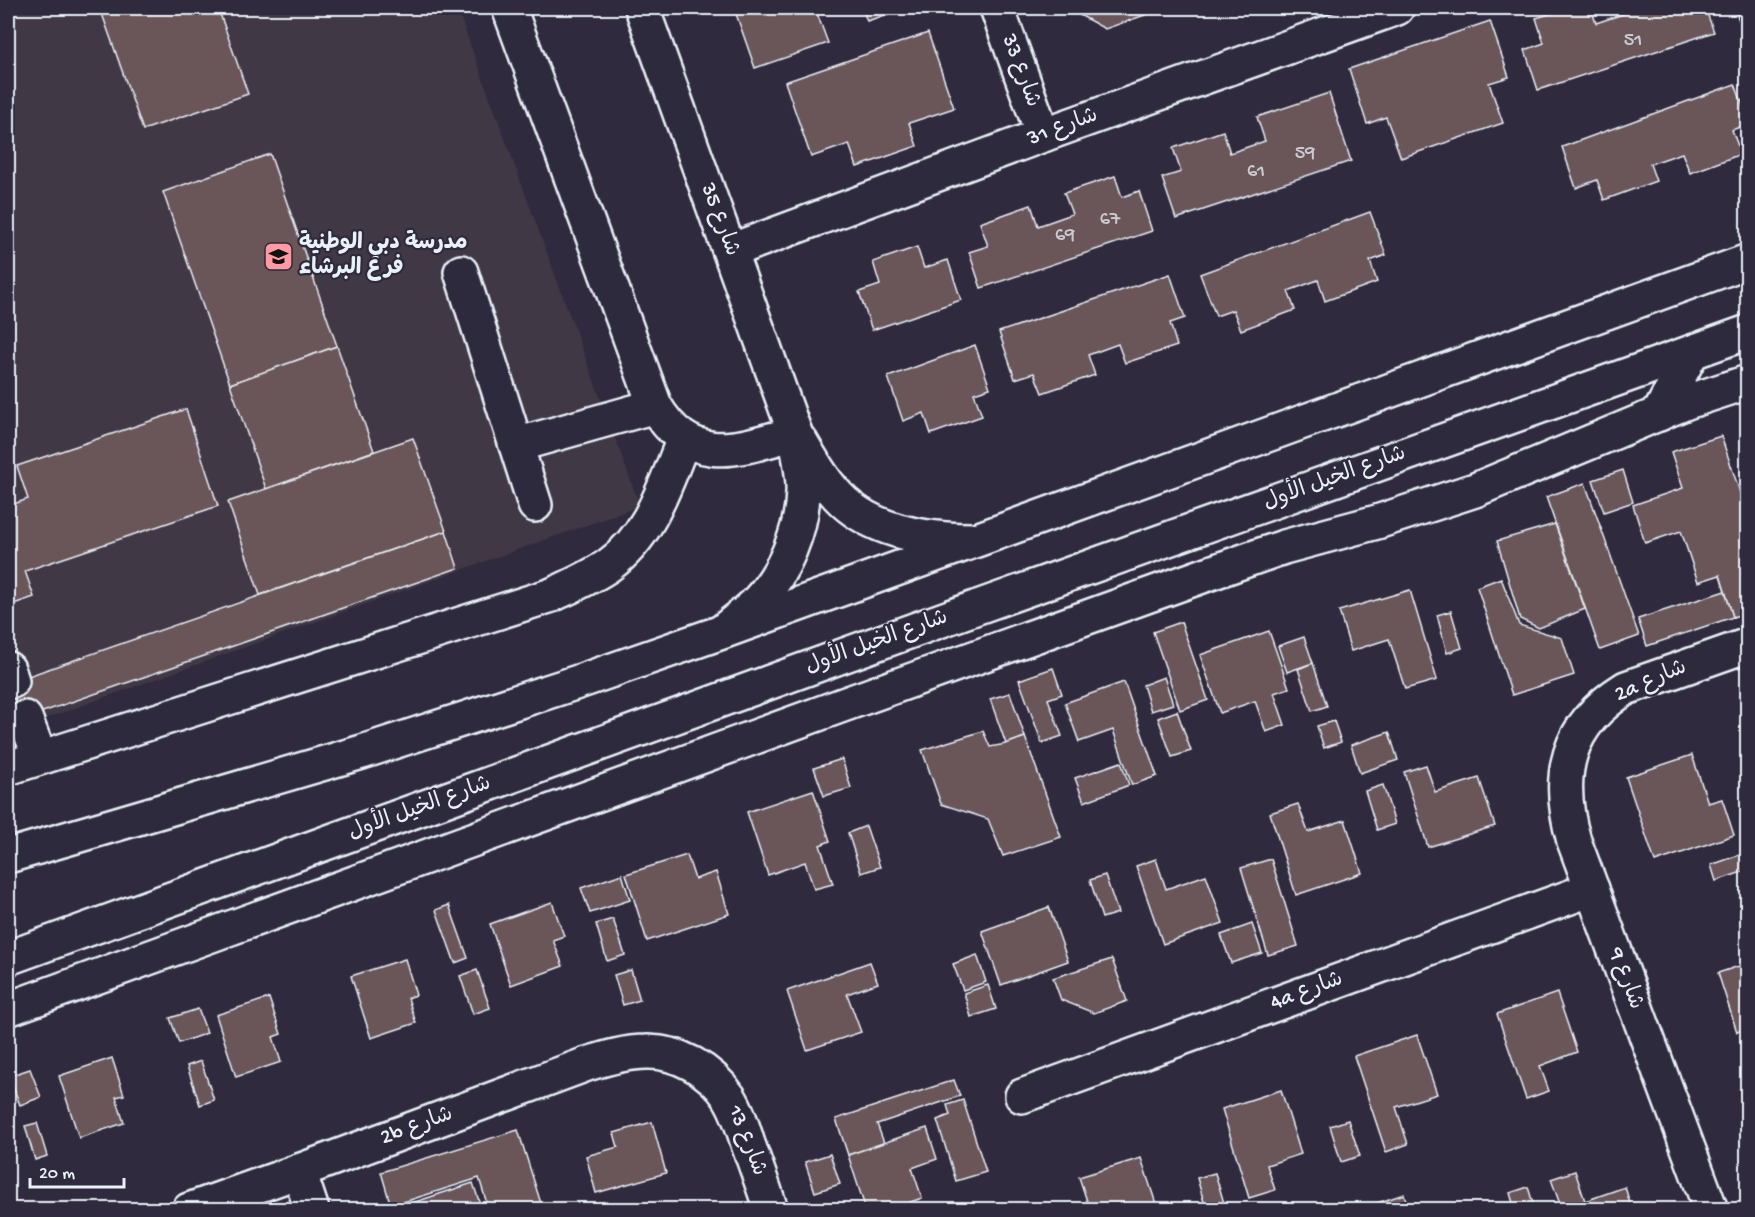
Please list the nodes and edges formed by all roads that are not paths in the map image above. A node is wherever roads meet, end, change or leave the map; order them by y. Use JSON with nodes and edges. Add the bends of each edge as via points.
{"nodes":[{"id":1,"x":509,"y":8,"type":"edge"},
{"id":2,"x":642,"y":8,"type":"edge"},
{"id":3,"x":997,"y":8,"type":"edge"},
{"id":4,"x":1397,"y":8,"type":"edge"},
{"id":5,"x":1043,"y":135,"type":"junction"},
{"id":6,"x":730,"y":251,"type":"junction"},
{"id":7,"x":1748,"y":261,"type":"edge"},
{"id":8,"x":461,"y":272,"type":"dead end"},
{"id":9,"x":1748,"y":332,"type":"edge"},
{"id":10,"x":1692,"y":352,"type":"junction"},
{"id":11,"x":1748,"y":382,"type":"edge"},
{"id":12,"x":655,"y":406,"type":"junction"},
{"id":13,"x":1659,"y":414,"type":"junction"},
{"id":14,"x":795,"y":433,"type":"junction"},
{"id":15,"x":684,"y":439,"type":"junction"},
{"id":16,"x":516,"y":445,"type":"junction"},
{"id":17,"x":535,"y":505,"type":"dead end"},
{"id":18,"x":974,"y":540,"type":"junction"},
{"id":19,"x":722,"y":632,"type":"junction"},
{"id":20,"x":1748,"y":645,"type":"edge"},
{"id":21,"x":25,"y":718,"type":"dead end"},
{"id":22,"x":1573,"y":745,"type":"joint"},
{"id":23,"x":40,"y":757,"type":"junction"},
{"id":24,"x":8,"y":768,"type":"edge"},
{"id":25,"x":8,"y":856,"type":"edge"},
{"id":26,"x":1592,"y":889,"type":"junction"},
{"id":27,"x":8,"y":958,"type":"edge"},
{"id":28,"x":8,"y":1009,"type":"edge"},
{"id":29,"x":646,"y":1052,"type":"joint"},
{"id":30,"x":1022,"y":1096,"type":"dead end"},
{"id":31,"x":299,"y":1171,"type":"junction"},
{"id":32,"x":189,"y":1209,"type":"edge"},
{"id":33,"x":312,"y":1209,"type":"edge"},
{"id":34,"x":771,"y":1209,"type":"edge"},
{"id":35,"x":1711,"y":1209,"type":"edge"}],
"edges":[{"from":1,"to":12,"type":"street"},
{"from":2,"to":6,"type":"street","name":"شارع 35"},
{"from":3,"to":5,"type":"street","name":"شارع 33"},
{"from":4,"to":5,"type":"street","name":"شارع 31"},
{"from":5,"to":6,"type":"street","name":"شارع 31"},
{"from":6,"to":14,"type":"street","name":"شارع 35"},
{"from":7,"to":18,"type":"street"},
{"from":8,"to":16,"type":"street"},
{"from":9,"to":10,"type":"street","name":"شارع الخيل الأول"},
{"from":10,"to":13,"type":"street"},
{"from":10,"to":27,"type":"street","name":"شارع الخيل الأول"},
{"from":11,"to":13,"type":"street"},
{"from":12,"to":15,"type":"street","via":[[672,430]]},
{"from":12,"to":16,"type":"street"},
{"from":13,"to":28,"type":"street","via":[[1475,490],[1240,562]]},
{"from":14,"to":15,"type":"street","via":[[728,450]]},
{"from":14,"to":18,"type":"street","name":"شارع 35","via":[[831,488],[869,518],[920,536]]},
{"from":14,"to":19,"type":"street","name":"شارع 35","via":[[803,492],[790,550],[758,601]]},
{"from":15,"to":23,"type":"street","via":[[642,533],[608,566],[562,590]]},
{"from":16,"to":17,"type":"street"},
{"from":18,"to":19,"type":"street"},
{"from":19,"to":25,"type":"street","via":[[362,752]]},
{"from":20,"to":22,"type":"street","name":"2a شارع","via":[[1626,688],[1594,712]]},
{"from":21,"to":23,"type":"street"},
{"from":22,"to":26,"type":"street","name":"شارع 9","via":[[1566,777],[1567,817]]},
{"from":23,"to":24,"type":"street"},
{"from":26,"to":30,"type":"street","name":"4a شارع"},
{"from":26,"to":35,"type":"street","name":"شارع 9"},
{"from":29,"to":31,"type":"street","name":"2b شارع","via":[[587,1064]]},
{"from":29,"to":34,"type":"street","name":"شارع 13","via":[[685,1060],[717,1082],[738,1115]]},
{"from":31,"to":32,"type":"street","name":"2b شارع"},
{"from":31,"to":33,"type":"street"}]}
